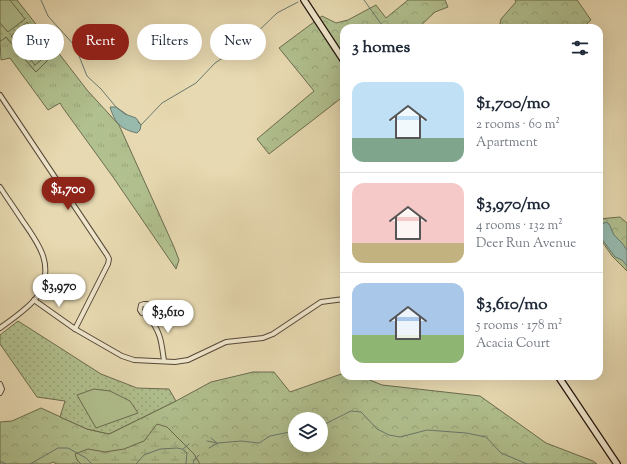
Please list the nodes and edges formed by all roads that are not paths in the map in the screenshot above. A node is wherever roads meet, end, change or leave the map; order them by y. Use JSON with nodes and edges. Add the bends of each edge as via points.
{"nodes":[{"id":1,"x":304,"y":0,"type":"edge"},
{"id":2,"x":340,"y":55,"type":"edge"},
{"id":3,"x":0,"y":96,"type":"edge"},
{"id":4,"x":0,"y":187,"type":"edge"},
{"id":5,"x":34,"y":300,"type":"junction"},
{"id":6,"x":340,"y":300,"type":"edge"},
{"id":7,"x":148,"y":315,"type":"dead end"},
{"id":8,"x":0,"y":328,"type":"edge"},
{"id":9,"x":75,"y":329,"type":"junction"},
{"id":10,"x":164,"y":361,"type":"junction"},
{"id":11,"x":561,"y":380,"type":"edge"},
{"id":12,"x":0,"y":384,"type":"edge"},
{"id":13,"x":0,"y":393,"type":"edge"},
{"id":14,"x":617,"y":464,"type":"edge"}],
"edges":[{"from":1,"to":2,"type":"main road"},
{"from":3,"to":9,"type":"street","via":[[109,259]]},
{"from":4,"to":5,"type":"street","via":[[43,253],[44,280]]},
{"from":5,"to":8,"type":"street"},
{"from":5,"to":9,"type":"street"},
{"from":6,"to":10,"type":"street","via":[[321,302],[263,338],[226,342],[188,360]]},
{"from":7,"to":10,"type":"street","via":[[159,331]]},
{"from":9,"to":10,"type":"street","via":[[134,360]]},
{"from":11,"to":14,"type":"main road"},
{"from":12,"to":13,"type":"street"}]}
